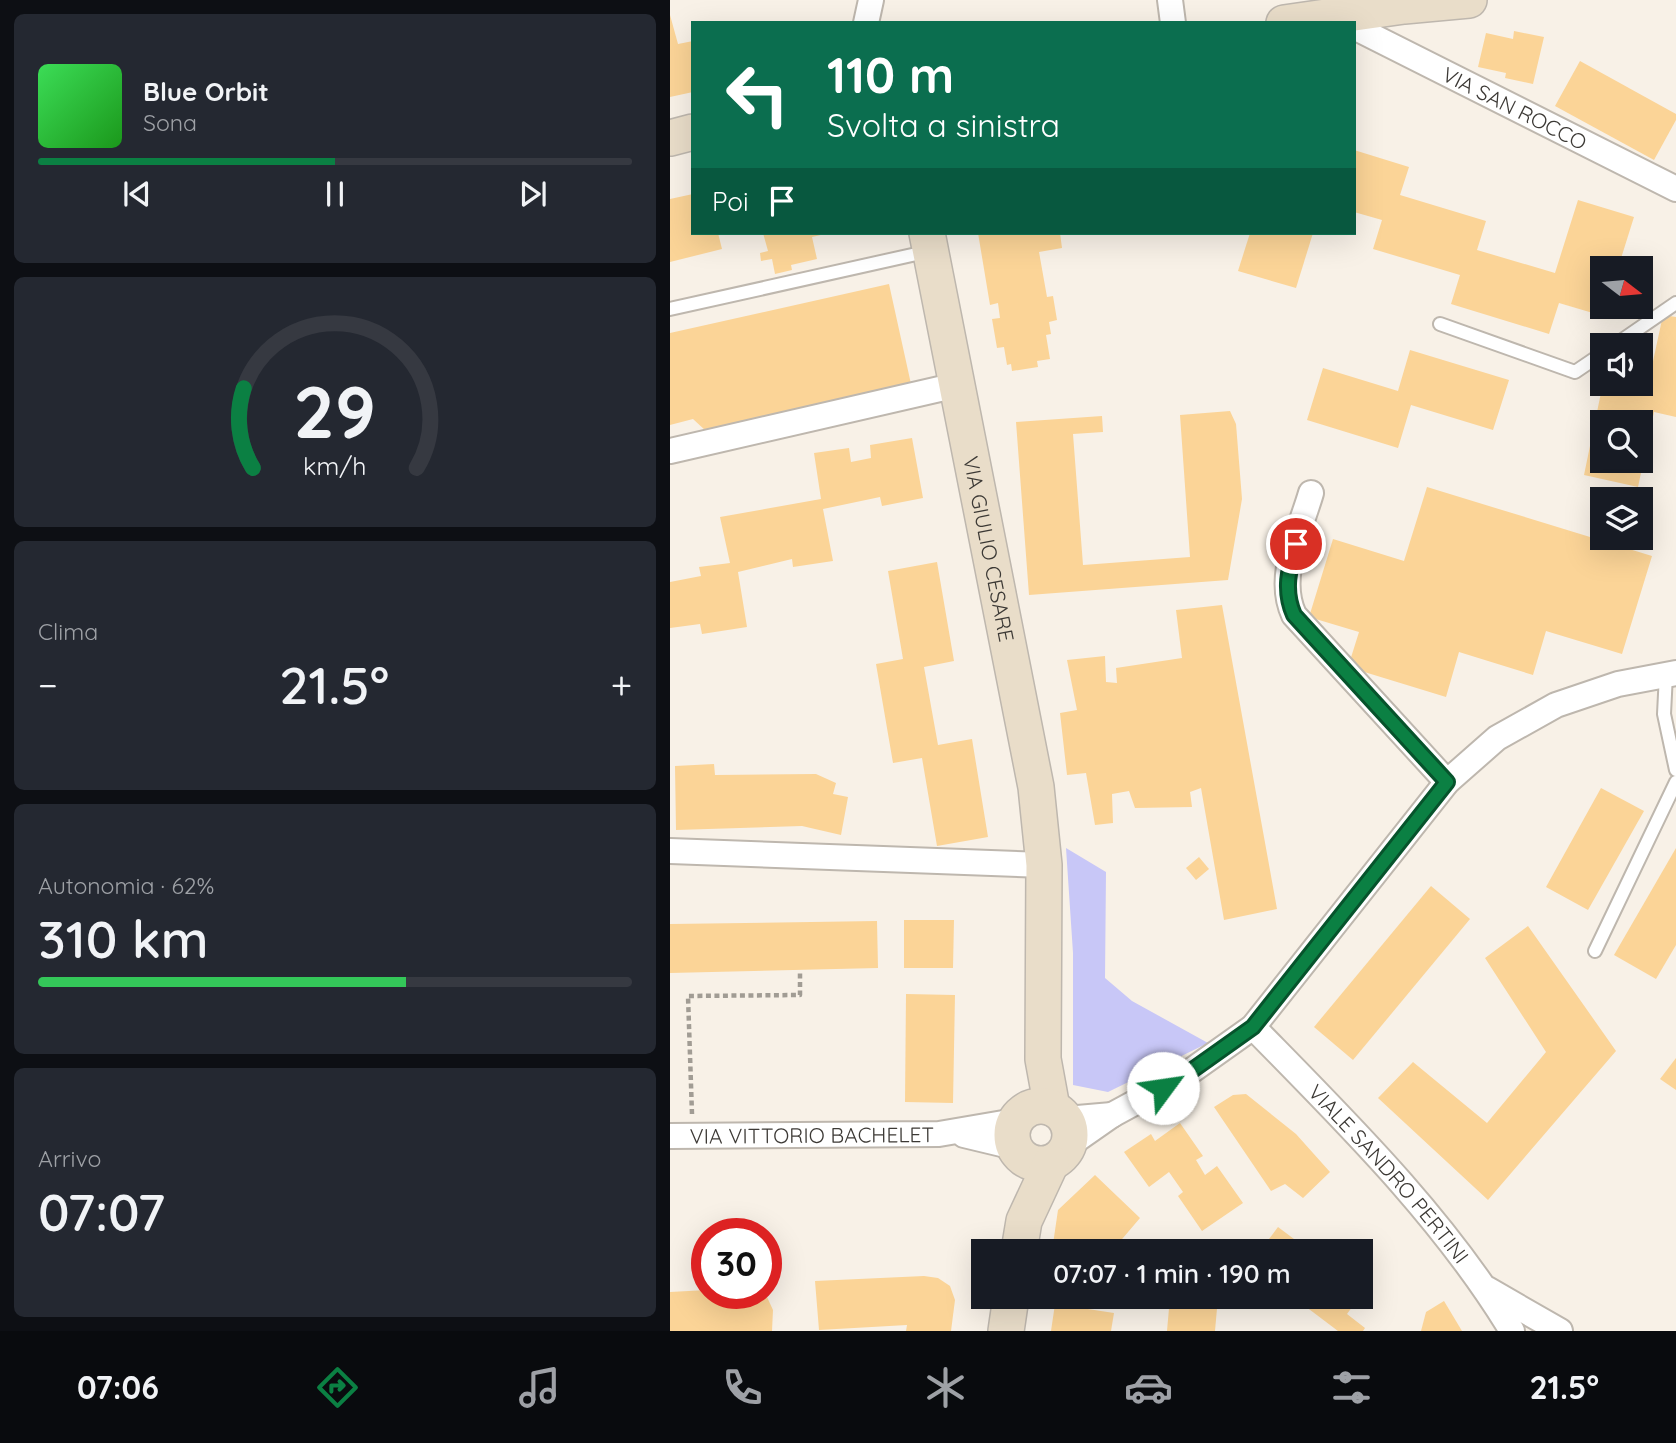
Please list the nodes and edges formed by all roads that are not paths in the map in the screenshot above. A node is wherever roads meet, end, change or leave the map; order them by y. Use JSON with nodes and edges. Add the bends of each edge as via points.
{"nodes":[{"id":1,"x":871,"y":0,"type":"edge"},
{"id":2,"x":1170,"y":0,"type":"edge"},
{"id":3,"x":1469,"y":0,"type":"edge"},
{"id":4,"x":1404,"y":3,"type":"edge"},
{"id":5,"x":866,"y":21,"type":"edge"},
{"id":6,"x":1173,"y":21,"type":"edge"},
{"id":7,"x":1347,"y":21,"type":"edge"},
{"id":8,"x":1356,"y":28,"type":"edge"},
{"id":9,"x":691,"y":133,"type":"edge"},
{"id":10,"x":670,"y":138,"type":"edge"},
{"id":11,"x":1676,"y":189,"type":"edge"},
{"id":12,"x":929,"y":242,"type":"edge"},
{"id":13,"x":1676,"y":303,"type":"edge"},
{"id":14,"x":670,"y":309,"type":"edge"},
{"id":15,"x":1440,"y":324,"type":"dead end"},
{"id":16,"x":1632,"y":333,"type":"edge"},
{"id":17,"x":1590,"y":362,"type":"edge"},
{"id":18,"x":957,"y":385,"type":"junction"},
{"id":19,"x":670,"y":451,"type":"edge"},
{"id":20,"x":1311,"y":493,"type":"dead end"},
{"id":21,"x":1671,"y":673,"type":"edge"},
{"id":22,"x":1676,"y":770,"type":"edge"},
{"id":23,"x":1447,"y":782,"type":"junction"},
{"id":24,"x":1676,"y":782,"type":"edge"},
{"id":25,"x":670,"y":851,"type":"edge"},
{"id":26,"x":1044,"y":865,"type":"junction"},
{"id":27,"x":1595,"y":951,"type":"dead end"},
{"id":28,"x":1253,"y":1027,"type":"junction"},
{"id":29,"x":1039,"y":1133,"type":"junction"},
{"id":30,"x":681,"y":1135,"type":"edge"},
{"id":31,"x":1021,"y":1236,"type":"edge"},
{"id":32,"x":1487,"y":1289,"type":"junction"},
{"id":33,"x":1009,"y":1309,"type":"edge"},
{"id":34,"x":1006,"y":1331,"type":"edge"},
{"id":35,"x":1512,"y":1331,"type":"edge"},
{"id":36,"x":1560,"y":1331,"type":"edge"}],
"edges":[{"from":1,"to":5,"type":"street"},
{"from":2,"to":6,"type":"street"},
{"from":3,"to":4,"type":"street"},
{"from":4,"to":7,"type":"street"},
{"from":8,"to":11,"type":"street","name":"VIA SAN ROCCO"},
{"from":9,"to":10,"type":"street"},
{"from":12,"to":14,"type":"lane"},
{"from":12,"to":18,"type":"street","name":"VIA GIULIO CESARE"},
{"from":13,"to":16,"type":"lane"},
{"from":15,"to":17,"type":"lane","via":[[1575,372]]},
{"from":18,"to":19,"type":"street"},
{"from":18,"to":26,"type":"street","name":"VIA GIULIO CESARE","via":[[1036,787]]},
{"from":20,"to":23,"type":"street","via":[[1288,570],[1288,602],[1294,615]]},
{"from":21,"to":22,"type":"lane","via":[[1665,714]]},
{"from":21,"to":23,"type":"street","via":[[1618,684],[1556,705],[1497,738]]},
{"from":23,"to":28,"type":"street"},
{"from":24,"to":27,"type":"lane"},
{"from":25,"to":26,"type":"street"},
{"from":26,"to":29,"type":"street","name":"VIA GIULIO CESARE"},
{"from":28,"to":29,"type":"street","name":"VIA VITTORIO BACHELET","via":[[1184,1076],[1112,1115]]},
{"from":28,"to":32,"type":"street","name":"VIALE SANDRO PERTINI","via":[[1350,1126]]},
{"from":29,"to":30,"type":"street","name":"VIA VITTORIO BACHELET"},
{"from":29,"to":31,"type":"street","name":"VIA GIULIO CESARE"},
{"from":32,"to":35,"type":"street","name":"VIALE SANDRO PERTINI"},
{"from":32,"to":36,"type":"street"},
{"from":33,"to":34,"type":"street"}]}
